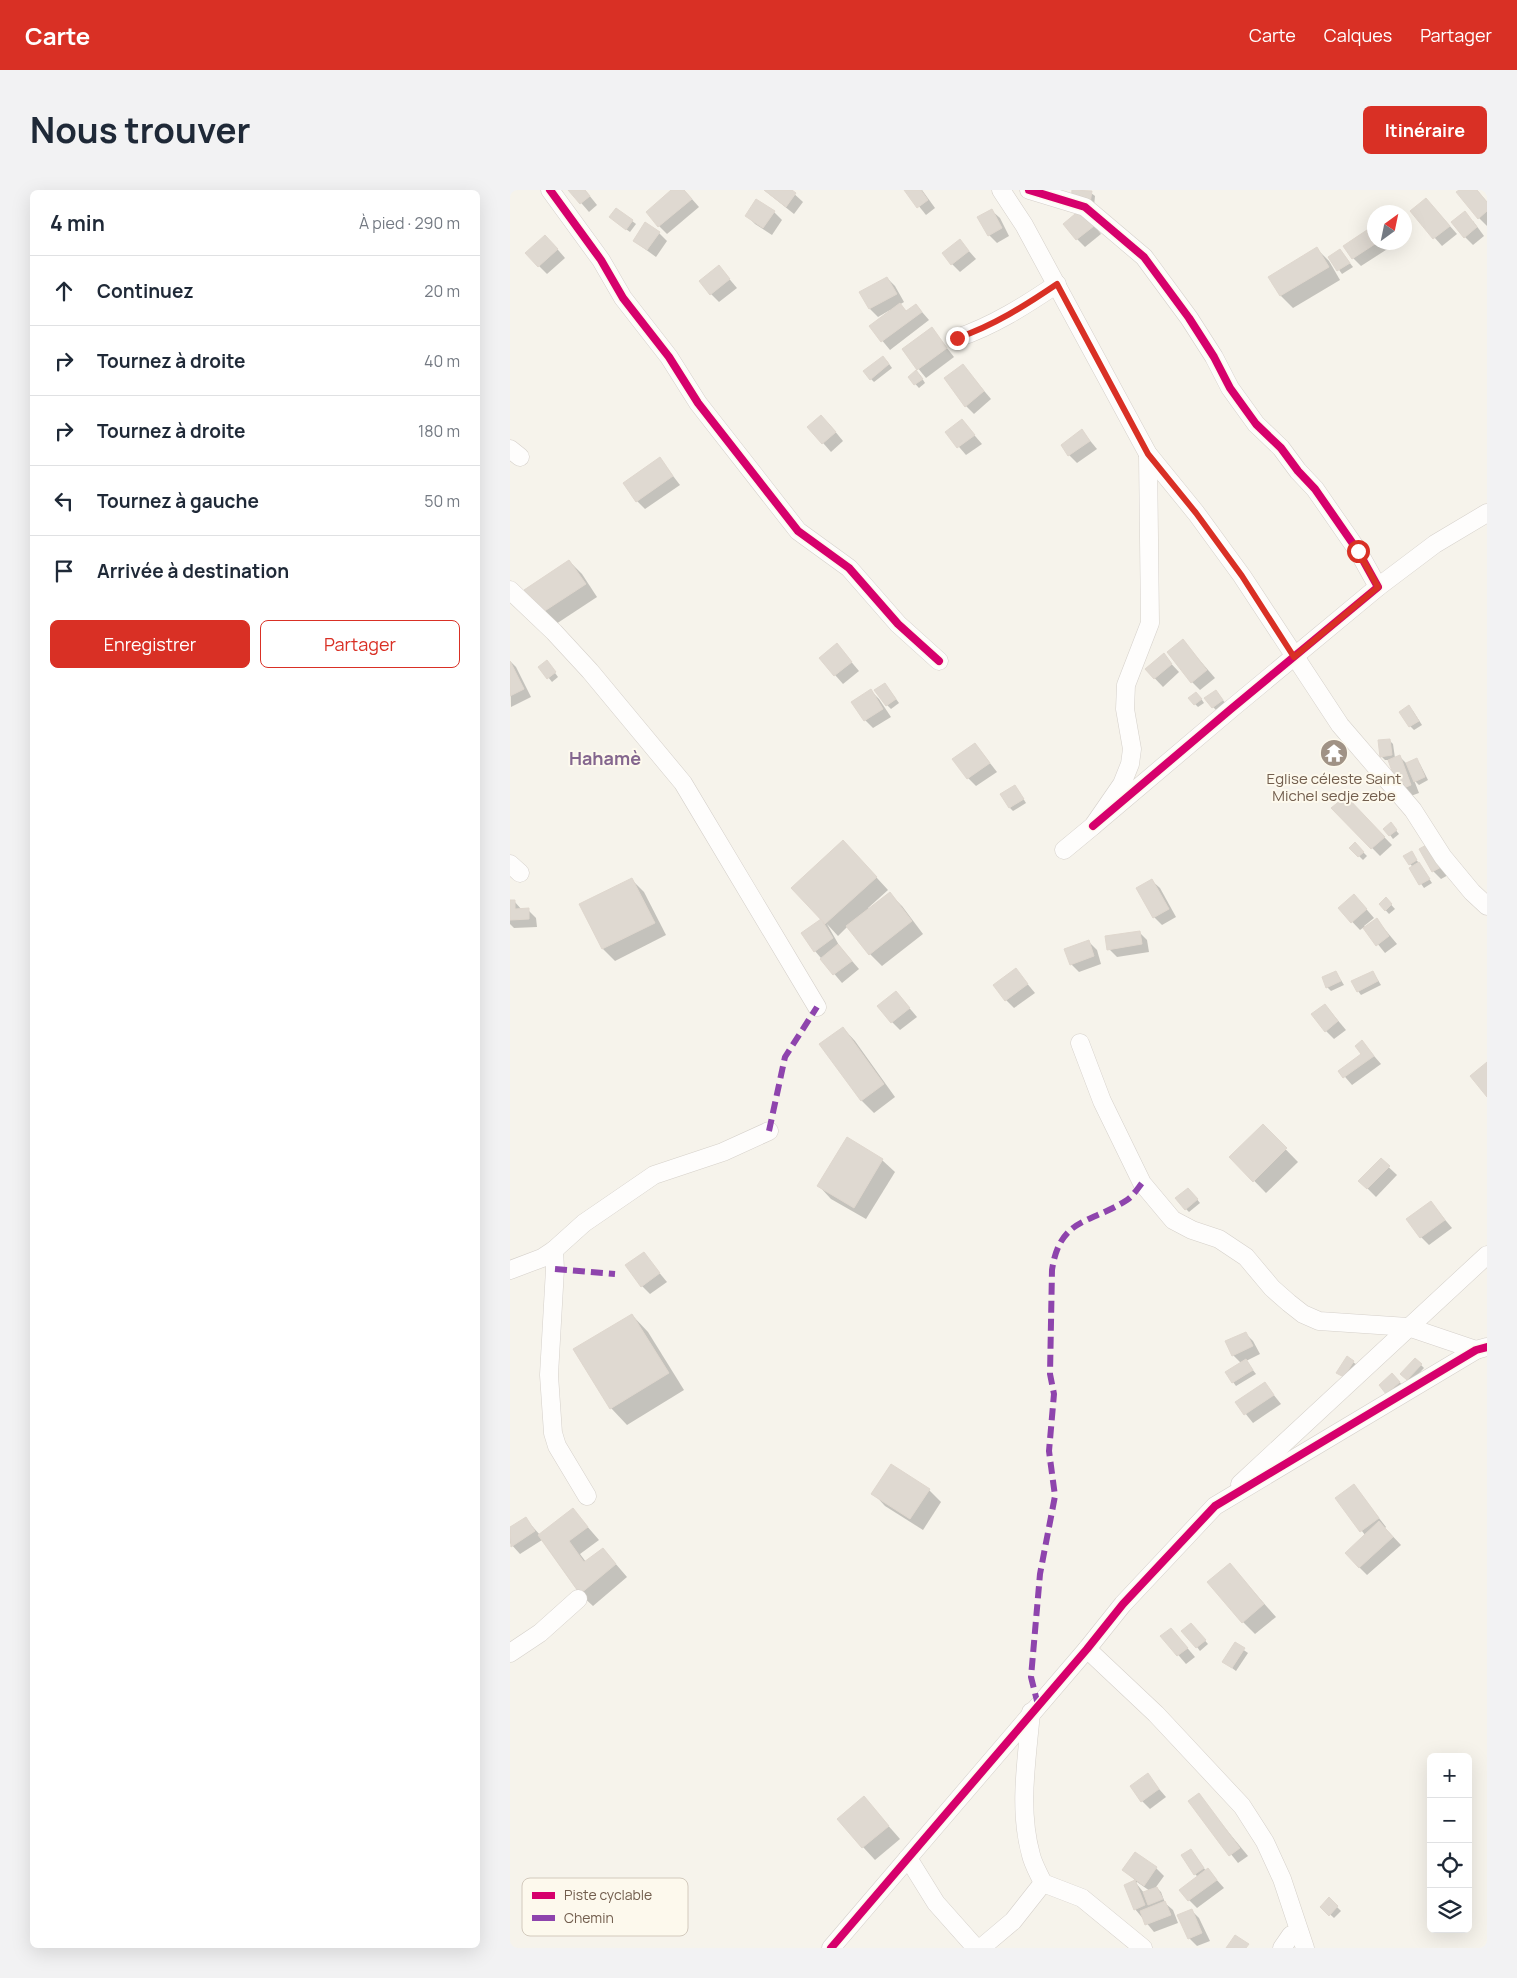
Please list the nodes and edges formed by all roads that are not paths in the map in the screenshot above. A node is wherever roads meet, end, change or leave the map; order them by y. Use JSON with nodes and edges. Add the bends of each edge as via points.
{"nodes":[{"id":1,"x":550,"y":190,"type":"edge"},
{"id":2,"x":1001,"y":190,"type":"edge"},
{"id":3,"x":1029,"y":190,"type":"edge"},
{"id":4,"x":1057,"y":284,"type":"junction"},
{"id":5,"x":957,"y":338,"type":"dead end"},
{"id":6,"x":1148,"y":454,"type":"junction"},
{"id":7,"x":1487,"y":513,"type":"edge"},
{"id":8,"x":1378,"y":587,"type":"junction"},
{"id":9,"x":510,"y":590,"type":"edge"},
{"id":10,"x":1294,"y":657,"type":"junction"},
{"id":11,"x":939,"y":661,"type":"dead end"},
{"id":12,"x":1093,"y":826,"type":"junction"},
{"id":13,"x":1064,"y":850,"type":"dead end"},
{"id":14,"x":1487,"y":906,"type":"edge"},
{"id":15,"x":817,"y":1007,"type":"dead end"},
{"id":16,"x":1080,"y":1043,"type":"dead end"},
{"id":17,"x":769,"y":1131,"type":"dead end"},
{"id":18,"x":554,"y":1250,"type":"junction"},
{"id":19,"x":1487,"y":1255,"type":"edge"},
{"id":20,"x":510,"y":1270,"type":"edge"},
{"id":21,"x":1408,"y":1327,"type":"junction"},
{"id":22,"x":1481,"y":1349,"type":"edge"},
{"id":23,"x":587,"y":1496,"type":"dead end"},
{"id":24,"x":1216,"y":1506,"type":"junction"},
{"id":25,"x":578,"y":1599,"type":"dead end"},
{"id":26,"x":1086,"y":1649,"type":"junction"},
{"id":27,"x":510,"y":1653,"type":"edge"},
{"id":28,"x":1031,"y":1712,"type":"junction"},
{"id":29,"x":908,"y":1858,"type":"junction"},
{"id":30,"x":1043,"y":1883,"type":"junction"},
{"id":31,"x":831,"y":1948,"type":"edge"},
{"id":32,"x":976,"y":1948,"type":"edge"},
{"id":33,"x":981,"y":1948,"type":"edge"},
{"id":34,"x":1143,"y":1948,"type":"edge"},
{"id":35,"x":1305,"y":1948,"type":"edge"}],
"edges":[{"from":1,"to":11,"type":"street","via":[[698,403],[798,531],[849,568],[898,624]]},
{"from":2,"to":4,"type":"street"},
{"from":3,"to":8,"type":"street","via":[[1085,207],[1144,257],[1189,318],[1230,388],[1256,424],[1315,489],[1358,551]]},
{"from":4,"to":5,"type":"street","via":[[1022,308]]},
{"from":4,"to":6,"type":"street"},
{"from":6,"to":10,"type":"street","via":[[1236,568]]},
{"from":6,"to":12,"type":"street","via":[[1150,623],[1126,685],[1125,709],[1132,749],[1130,764],[1122,784]]},
{"from":7,"to":8,"type":"street","via":[[1435,544]]},
{"from":8,"to":10,"type":"street"},
{"from":9,"to":15,"type":"street","via":[[590,671],[683,783]]},
{"from":10,"to":12,"type":"street"},
{"from":10,"to":14,"type":"street","via":[[1340,725],[1412,810],[1466,885]]},
{"from":12,"to":13,"type":"street"},
{"from":16,"to":21,"type":"street","via":[[1102,1101],[1142,1183],[1173,1220],[1219,1239],[1246,1257],[1272,1288],[1303,1314],[1319,1321]]},
{"from":17,"to":18,"type":"street","via":[[723,1152],[654,1175],[584,1223]]},
{"from":18,"to":20,"type":"street"},
{"from":18,"to":23,"type":"street","via":[[549,1375],[552,1423],[557,1446]]},
{"from":19,"to":21,"type":"street"},
{"from":21,"to":22,"type":"street"},
{"from":21,"to":24,"type":"street"},
{"from":22,"to":24,"type":"street"},
{"from":24,"to":26,"type":"street","via":[[1123,1604]]},
{"from":25,"to":27,"type":"street","via":[[540,1633]]},
{"from":26,"to":28,"type":"street"},
{"from":26,"to":35,"type":"street","via":[[1156,1714],[1242,1806],[1265,1842],[1282,1878]]},
{"from":28,"to":29,"type":"street"},
{"from":28,"to":30,"type":"street","via":[[1024,1800],[1026,1831],[1031,1856]]},
{"from":29,"to":31,"type":"street"},
{"from":29,"to":32,"type":"street","via":[[936,1903]]},
{"from":30,"to":33,"type":"street","via":[[1013,1921]]},
{"from":30,"to":34,"type":"street","via":[[1082,1898]]}]}
